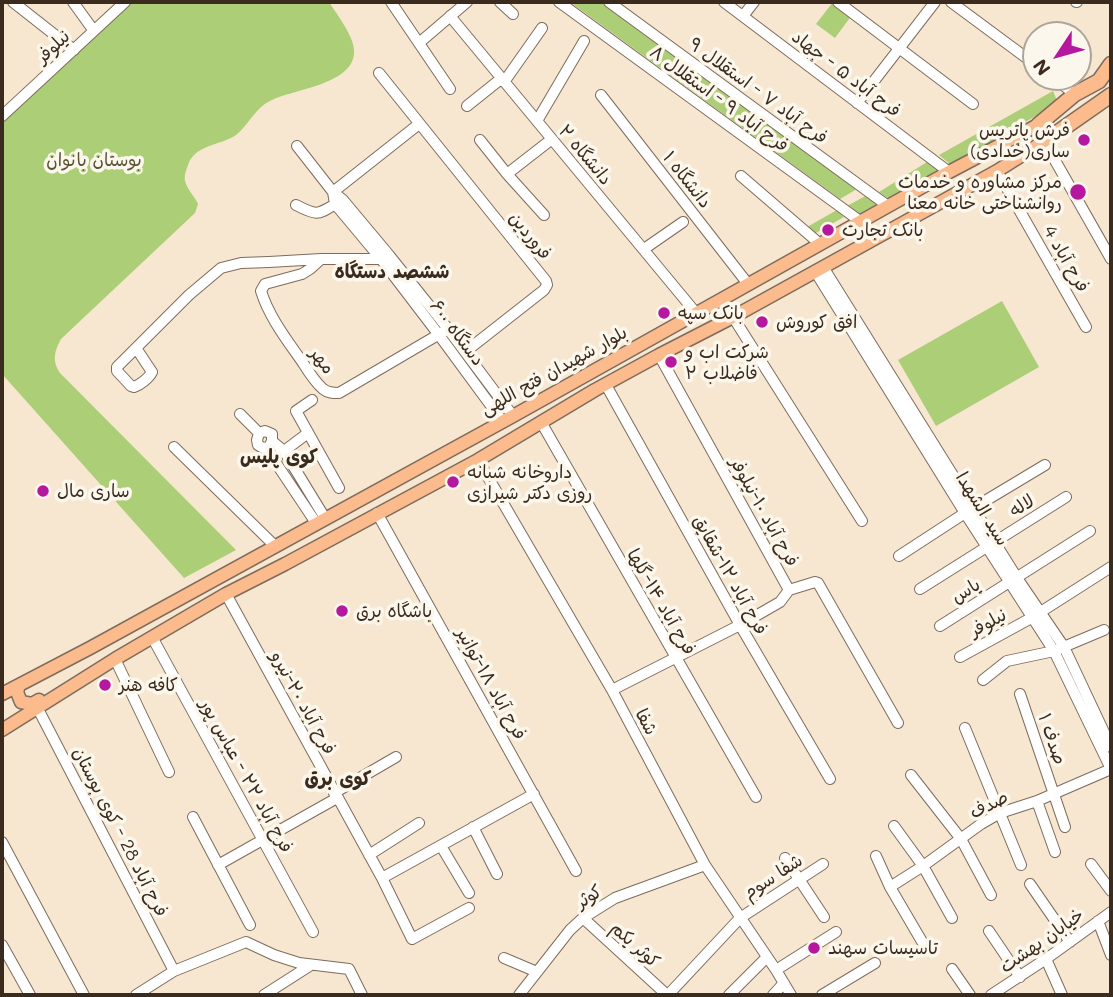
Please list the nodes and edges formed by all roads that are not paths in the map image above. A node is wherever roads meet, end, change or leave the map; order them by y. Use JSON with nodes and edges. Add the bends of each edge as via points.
{"nodes":[{"id":1,"x":13,"y":2,"type":"edge"},
{"id":2,"x":73,"y":2,"type":"edge"},
{"id":3,"x":125,"y":2,"type":"edge"},
{"id":4,"x":391,"y":2,"type":"edge"},
{"id":5,"x":467,"y":2,"type":"edge"},
{"id":6,"x":500,"y":2,"type":"edge"},
{"id":7,"x":559,"y":2,"type":"edge"},
{"id":8,"x":609,"y":2,"type":"edge"},
{"id":9,"x":723,"y":2,"type":"edge"},
{"id":10,"x":754,"y":2,"type":"edge"},
{"id":11,"x":838,"y":2,"type":"edge"},
{"id":12,"x":935,"y":2,"type":"edge"},
{"id":13,"x":951,"y":2,"type":"edge"},
{"id":14,"x":513,"y":14,"type":"dead end"},
{"id":15,"x":450,"y":16,"type":"junction"},
{"id":16,"x":743,"y":16,"type":"junction"},
{"id":17,"x":542,"y":28,"type":"dead end"},
{"id":18,"x":94,"y":31,"type":"junction"},
{"id":19,"x":584,"y":41,"type":"dead end"},
{"id":20,"x":419,"y":43,"type":"junction"},
{"id":21,"x":899,"y":48,"type":"junction"},
{"id":22,"x":74,"y":50,"type":"junction"},
{"id":23,"x":1022,"y":55,"type":"edge"},
{"id":24,"x":1111,"y":64,"type":"edge"},
{"id":25,"x":379,"y":73,"type":"dead end"},
{"id":26,"x":503,"y":80,"type":"junction"},
{"id":27,"x":1107,"y":80,"type":"edge"},
{"id":28,"x":450,"y":89,"type":"dead end"},
{"id":29,"x":1071,"y":91,"type":"edge"},
{"id":30,"x":1075,"y":94,"type":"junction"},
{"id":31,"x":601,"y":95,"type":"dead end"},
{"id":32,"x":1111,"y":95,"type":"edge"},
{"id":33,"x":857,"y":103,"type":"junction"},
{"id":34,"x":973,"y":104,"type":"dead end"},
{"id":35,"x":467,"y":106,"type":"dead end"},
{"id":36,"x":1111,"y":106,"type":"edge"},
{"id":37,"x":2,"y":116,"type":"edge"},
{"id":38,"x":537,"y":121,"type":"junction"},
{"id":39,"x":419,"y":124,"type":"junction"},
{"id":40,"x":1038,"y":125,"type":"junction"},
{"id":41,"x":552,"y":139,"type":"junction"},
{"id":42,"x":1048,"y":139,"type":"junction"},
{"id":43,"x":480,"y":140,"type":"dead end"},
{"id":44,"x":297,"y":146,"type":"dead end"},
{"id":45,"x":998,"y":171,"type":"junction"},
{"id":46,"x":949,"y":172,"type":"junction"},
{"id":47,"x":508,"y":174,"type":"junction"},
{"id":48,"x":741,"y":176,"type":"dead end"},
{"id":49,"x":333,"y":192,"type":"junction"},
{"id":50,"x":339,"y":202,"type":"junction"},
{"id":51,"x":296,"y":205,"type":"dead end"},
{"id":52,"x":888,"y":206,"type":"junction"},
{"id":53,"x":544,"y":215,"type":"dead end"},
{"id":54,"x":860,"y":221,"type":"junction"},
{"id":55,"x":683,"y":222,"type":"dead end"},
{"id":56,"x":820,"y":244,"type":"junction"},
{"id":57,"x":644,"y":249,"type":"junction"},
{"id":58,"x":385,"y":257,"type":"junction"},
{"id":59,"x":321,"y":259,"type":"junction"},
{"id":60,"x":1111,"y":259,"type":"edge"},
{"id":61,"x":819,"y":269,"type":"junction"},
{"id":62,"x":748,"y":284,"type":"junction"},
{"id":63,"x":696,"y":313,"type":"junction"},
{"id":64,"x":733,"y":317,"type":"junction"},
{"id":65,"x":1086,"y":327,"type":"dead end"},
{"id":66,"x":444,"y":332,"type":"junction"},
{"id":67,"x":136,"y":348,"type":"dead end"},
{"id":68,"x":465,"y":352,"type":"junction"},
{"id":69,"x":659,"y":355,"type":"junction"},
{"id":70,"x":606,"y":384,"type":"junction"},
{"id":71,"x":312,"y":400,"type":"dead end"},
{"id":72,"x":240,"y":414,"type":"dead end"},
{"id":73,"x":508,"y":419,"type":"junction"},
{"id":74,"x":541,"y":422,"type":"junction"},
{"id":75,"x":309,"y":433,"type":"junction"},
{"id":76,"x":269,"y":444,"type":"junction"},
{"id":77,"x":174,"y":447,"type":"dead end"},
{"id":78,"x":284,"y":451,"type":"junction"},
{"id":79,"x":478,"y":460,"type":"junction"},
{"id":80,"x":1045,"y":465,"type":"dead end"},
{"id":81,"x":339,"y":488,"type":"dead end"},
{"id":82,"x":1066,"y":497,"type":"dead end"},
{"id":83,"x":969,"y":511,"type":"junction"},
{"id":84,"x":377,"y":513,"type":"junction"},
{"id":85,"x":320,"y":520,"type":"junction"},
{"id":86,"x":862,"y":521,"type":"dead end"},
{"id":87,"x":1090,"y":531,"type":"dead end"},
{"id":88,"x":991,"y":544,"type":"junction"},
{"id":89,"x":275,"y":545,"type":"junction"},
{"id":90,"x":899,"y":556,"type":"dead end"},
{"id":91,"x":1111,"y":568,"type":"edge"},
{"id":92,"x":1013,"y":581,"type":"junction"},
{"id":93,"x":920,"y":589,"type":"dead end"},
{"id":94,"x":789,"y":590,"type":"junction"},
{"id":95,"x":226,"y":594,"type":"junction"},
{"id":96,"x":1036,"y":615,"type":"junction"},
{"id":97,"x":740,"y":625,"type":"junction"},
{"id":98,"x":940,"y":626,"type":"dead end"},
{"id":99,"x":1104,"y":631,"type":"dead end"},
{"id":100,"x":152,"y":637,"type":"junction"},
{"id":101,"x":1059,"y":649,"type":"junction"},
{"id":102,"x":675,"y":657,"type":"junction"},
{"id":103,"x":960,"y":657,"type":"dead end"},
{"id":104,"x":115,"y":659,"type":"junction"},
{"id":105,"x":88,"y":675,"type":"junction"},
{"id":106,"x":983,"y":680,"type":"dead end"},
{"id":107,"x":19,"y":685,"type":"junction"},
{"id":108,"x":612,"y":690,"type":"junction"},
{"id":109,"x":2,"y":694,"type":"edge"},
{"id":110,"x":1020,"y":694,"type":"dead end"},
{"id":111,"x":37,"y":707,"type":"junction"},
{"id":112,"x":2,"y":718,"type":"edge"},
{"id":113,"x":898,"y":723,"type":"dead end"},
{"id":114,"x":2,"y":727,"type":"edge"},
{"id":115,"x":965,"y":728,"type":"dead end"},
{"id":116,"x":1108,"y":745,"type":"edge"},
{"id":117,"x":396,"y":757,"type":"dead end"},
{"id":118,"x":1111,"y":769,"type":"edge"},
{"id":119,"x":169,"y":772,"type":"dead end"},
{"id":120,"x":912,"y":775,"type":"dead end"},
{"id":121,"x":830,"y":779,"type":"dead end"},
{"id":122,"x":1054,"y":793,"type":"junction"},
{"id":123,"x":534,"y":794,"type":"junction"},
{"id":124,"x":335,"y":795,"type":"junction"},
{"id":125,"x":756,"y":797,"type":"dead end"},
{"id":126,"x":1037,"y":801,"type":"junction"},
{"id":127,"x":1000,"y":813,"type":"junction"},
{"id":128,"x":192,"y":817,"type":"dead end"},
{"id":129,"x":419,"y":823,"type":"dead end"},
{"id":130,"x":894,"y":826,"type":"dead end"},
{"id":131,"x":1065,"y":827,"type":"dead end"},
{"id":132,"x":473,"y":828,"type":"junction"},
{"id":133,"x":263,"y":839,"type":"junction"},
{"id":134,"x":961,"y":839,"type":"junction"},
{"id":135,"x":2,"y":842,"type":"edge"},
{"id":136,"x":441,"y":846,"type":"junction"},
{"id":137,"x":1055,"y":852,"type":"dead end"},
{"id":138,"x":369,"y":855,"type":"junction"},
{"id":139,"x":876,"y":856,"type":"dead end"},
{"id":140,"x":785,"y":858,"type":"dead end"},
{"id":141,"x":823,"y":864,"type":"dead end"},
{"id":142,"x":1091,"y":864,"type":"dead end"},
{"id":143,"x":218,"y":865,"type":"junction"},
{"id":144,"x":705,"y":865,"type":"junction"},
{"id":145,"x":1021,"y":865,"type":"dead end"},
{"id":146,"x":923,"y":866,"type":"junction"},
{"id":147,"x":576,"y":871,"type":"dead end"},
{"id":148,"x":497,"y":874,"type":"dead end"},
{"id":149,"x":382,"y":878,"type":"junction"},
{"id":150,"x":799,"y":879,"type":"junction"},
{"id":151,"x":1030,"y":884,"type":"dead end"},
{"id":152,"x":890,"y":887,"type":"junction"},
{"id":153,"x":1111,"y":891,"type":"edge"},
{"id":154,"x":469,"y":893,"type":"dead end"},
{"id":155,"x":991,"y":895,"type":"dead end"},
{"id":156,"x":469,"y":908,"type":"dead end"},
{"id":157,"x":1111,"y":912,"type":"edge"},
{"id":158,"x":824,"y":917,"type":"dead end"},
{"id":159,"x":583,"y":918,"type":"junction"},
{"id":160,"x":740,"y":918,"type":"junction"},
{"id":161,"x":952,"y":918,"type":"dead end"},
{"id":162,"x":1098,"y":921,"type":"junction"},
{"id":163,"x":250,"y":925,"type":"dead end"},
{"id":164,"x":989,"y":931,"type":"dead end"},
{"id":165,"x":313,"y":932,"type":"dead end"},
{"id":166,"x":836,"y":932,"type":"dead end"},
{"id":167,"x":1070,"y":942,"type":"junction"},
{"id":168,"x":2,"y":945,"type":"edge"},
{"id":169,"x":924,"y":945,"type":"dead end"},
{"id":170,"x":1111,"y":955,"type":"edge"},
{"id":171,"x":767,"y":957,"type":"junction"},
{"id":172,"x":504,"y":958,"type":"dead end"},
{"id":173,"x":1046,"y":960,"type":"junction"},
{"id":174,"x":876,"y":963,"type":"dead end"},
{"id":175,"x":312,"y":965,"type":"junction"},
{"id":176,"x":952,"y":969,"type":"dead end"},
{"id":177,"x":776,"y":970,"type":"junction"},
{"id":178,"x":174,"y":971,"type":"junction"},
{"id":179,"x":537,"y":972,"type":"junction"},
{"id":180,"x":1020,"y":976,"type":"junction"},
{"id":181,"x":784,"y":983,"type":"junction"},
{"id":182,"x":30,"y":995,"type":"edge"},
{"id":183,"x":84,"y":995,"type":"edge"},
{"id":184,"x":136,"y":995,"type":"edge"},
{"id":185,"x":264,"y":995,"type":"edge"},
{"id":186,"x":362,"y":995,"type":"edge"},
{"id":187,"x":519,"y":995,"type":"edge"},
{"id":188,"x":667,"y":995,"type":"edge"},
{"id":189,"x":729,"y":995,"type":"edge"},
{"id":190,"x":773,"y":995,"type":"edge"},
{"id":191,"x":791,"y":995,"type":"edge"},
{"id":192,"x":822,"y":995,"type":"edge"},
{"id":193,"x":970,"y":995,"type":"edge"},
{"id":194,"x":991,"y":995,"type":"edge"},
{"id":195,"x":1062,"y":995,"type":"edge"}],
"edges":[{"from":1,"to":22,"type":"street"},
{"from":2,"to":18,"type":"street"},
{"from":3,"to":18,"type":"street","name":"نیلوفر"},
{"from":4,"to":20,"type":"street"},
{"from":5,"to":15,"type":"street"},
{"from":6,"to":14,"type":"street"},
{"from":7,"to":54,"type":"street","name":"فرح آباد ۹ - استقلال ۸"},
{"from":8,"to":52,"type":"street","name":"فرح آباد ۷ - استقلال ۹"},
{"from":9,"to":16,"type":"street","name":"فرح آباد ۵ - جهاد"},
{"from":10,"to":16,"type":"street"},
{"from":11,"to":21,"type":"street"},
{"from":12,"to":21,"type":"street"},
{"from":13,"to":23,"type":"street"},
{"from":15,"to":20,"type":"street"},
{"from":15,"to":26,"type":"street","name":"دانشگاه ۲"},
{"from":16,"to":33,"type":"street","name":"فرح آباد ۵ - جهاد"},
{"from":17,"to":26,"type":"street"},
{"from":18,"to":22,"type":"street","name":"نیلوفر"},
{"from":19,"to":38,"type":"street"},
{"from":20,"to":28,"type":"street"},
{"from":21,"to":33,"type":"street"},
{"from":21,"to":34,"type":"street"},
{"from":22,"to":37,"type":"street","name":"نیلوفر"},
{"from":24,"to":27,"type":"highway","name":"بلوار شهیدان فتح اللهی"},
{"from":25,"to":39,"type":"street"},
{"from":26,"to":35,"type":"street"},
{"from":26,"to":38,"type":"street","name":"دانشگاه ۲"},
{"from":27,"to":30,"type":"highway","name":"بلوار شهیدان فتح اللهی"},
{"from":27,"to":40,"type":"highway"},
{"from":29,"to":30,"type":"street"},
{"from":30,"to":40,"type":"highway","name":"بلوار شهیدان فتح اللهی"},
{"from":31,"to":62,"type":"street","name":"دانشگاه ۱"},
{"from":32,"to":42,"type":"highway"},
{"from":33,"to":46,"type":"street","name":"فرح آباد ۵ - جهاد"},
{"from":36,"to":42,"type":"highway","name":"بلوار شهیدان فتح اللهی"},
{"from":38,"to":41,"type":"street","name":"دانشگاه ۲"},
{"from":39,"to":49,"type":"street"},
{"from":39,"to":68,"type":"street","name":"فروردین","via":[[547,285]]},
{"from":40,"to":46,"type":"main road","name":"بلوار شهیدان فتح اللهی"},
{"from":41,"to":47,"type":"street"},
{"from":41,"to":57,"type":"street","name":"دانشگاه ۲"},
{"from":42,"to":45,"type":"main road","name":"بلوار شهیدان فتح اللهی"},
{"from":42,"to":60,"type":"street"},
{"from":43,"to":47,"type":"street"},
{"from":44,"to":49,"type":"street","name":"۶۰۰ دستگاه"},
{"from":45,"to":61,"type":"main road","name":"بلوار شهیدان فتح اللهی"},
{"from":45,"to":65,"type":"street","name":"فرح آباد 4"},
{"from":46,"to":52,"type":"main road","name":"بلوار شهیدان فتح اللهی"},
{"from":47,"to":53,"type":"street"},
{"from":48,"to":56,"type":"street"},
{"from":49,"to":50,"type":"street","name":"۶۰۰ دستگاه"},
{"from":50,"to":51,"type":"street","via":[[317,213]]},
{"from":50,"to":58,"type":"street","name":"۶۰۰ دستگاه"},
{"from":52,"to":54,"type":"main road","name":"بلوار شهیدان فتح اللهی"},
{"from":54,"to":56,"type":"main road","name":"بلوار شهیدان فتح اللهی"},
{"from":55,"to":57,"type":"street"},
{"from":56,"to":62,"type":"main road","name":"بلوار شهیدان فتح اللهی"},
{"from":57,"to":63,"type":"street","name":"دانشگاه ۲"},
{"from":58,"to":59,"type":"street"},
{"from":58,"to":66,"type":"street","name":"۶۰۰ دستگاه"},
{"from":59,"to":66,"type":"street","name":"مهر","via":[[307,272],[265,284],[261,291],[290,345],[322,388],[339,393]]},
{"from":59,"to":67,"type":"street","via":[[221,268]]},
{"from":61,"to":64,"type":"main road","name":"بلوار شهیدان فتح اللهی"},
{"from":61,"to":83,"type":"street","name":"سید الشهدا"},
{"from":62,"to":63,"type":"main road","name":"بلوار شهیدان فتح اللهی"},
{"from":63,"to":73,"type":"main road","name":"بلوار شهیدان فتح اللهی"},
{"from":64,"to":69,"type":"main road","name":"بلوار شهیدان فتح اللهی"},
{"from":64,"to":86,"type":"street"},
{"from":66,"to":68,"type":"street","name":"۶۰۰ دستگاه"},
{"from":66,"to":73,"type":"street","name":"۶۰۰ دستگاه"},
{"from":68,"to":73,"type":"street","name":"۶۰۰ دستگاه"},
{"from":69,"to":70,"type":"main road","name":"بلوار شهیدان فتح اللهی"},
{"from":69,"to":94,"type":"street","name":"فرح آباد ۱۰-نیلوفر"},
{"from":70,"to":74,"type":"main road","name":"بلوار شهیدان فتح اللهی"},
{"from":70,"to":97,"type":"street","name":"فرح آباد ۱۲-شقایق"},
{"from":71,"to":75,"type":"street","via":[[296,411]]},
{"from":72,"to":76,"type":"street","via":[[258,433],[258,445]]},
{"from":73,"to":85,"type":"main road","name":"بلوار شهیدان فتح اللهی"},
{"from":74,"to":79,"type":"main road","name":"بلوار شهیدان فتح اللهی"},
{"from":74,"to":102,"type":"street","name":"فرح آباد ۱۴-گلها"},
{"from":75,"to":78,"type":"street"},
{"from":75,"to":81,"type":"street"},
{"from":76,"to":78,"type":"street"},
{"from":76,"to":85,"type":"street"},
{"from":77,"to":89,"type":"street"},
{"from":78,"to":85,"type":"street"},
{"from":79,"to":84,"type":"main road","name":"بلوار شهیدان فتح اللهی"},
{"from":79,"to":108,"type":"street","name":"شفا"},
{"from":80,"to":83,"type":"street"},
{"from":82,"to":88,"type":"street","name":"لاله"},
{"from":83,"to":88,"type":"street","name":"سید الشهدا"},
{"from":83,"to":90,"type":"street"},
{"from":84,"to":95,"type":"main road","name":"بلوار شهیدان فتح اللهی"},
{"from":84,"to":123,"type":"street","name":"فرح آباد ۱۸-توانیر"},
{"from":85,"to":89,"type":"main road","name":"بلوار شهیدان فتح اللهی"},
{"from":87,"to":92,"type":"street","name":"یاس"},
{"from":88,"to":92,"type":"street","name":"سید الشهدا"},
{"from":88,"to":93,"type":"street","name":"لاله"},
{"from":89,"to":107,"type":"main road","name":"بلوار شهیدان فتح اللهی"},
{"from":91,"to":96,"type":"street","name":"نیلوفر"},
{"from":92,"to":96,"type":"street","name":"سید الشهدا"},
{"from":92,"to":98,"type":"street","name":"یاس"},
{"from":94,"to":97,"type":"street","via":[[780,602]]},
{"from":94,"to":113,"type":"street","name":"فرح آباد ۱۰-نیلوفر","via":[[818,583]]},
{"from":95,"to":100,"type":"main road","name":"بلوار شهیدان فتح اللهی"},
{"from":95,"to":124,"type":"street","name":"فرح آباد ۲۰-نیرو"},
{"from":96,"to":101,"type":"street","name":"سید الشهدا"},
{"from":96,"to":103,"type":"street","name":"نیلوفر"},
{"from":97,"to":102,"type":"street"},
{"from":97,"to":121,"type":"street","name":"فرح آباد ۱۲-شقایق"},
{"from":99,"to":101,"type":"street"},
{"from":100,"to":104,"type":"main road","name":"بلوار شهیدان فتح اللهی"},
{"from":100,"to":133,"type":"street","name":"فرح آباد ۲۲ - عباس پور"},
{"from":101,"to":106,"type":"street","via":[[1007,661]]},
{"from":101,"to":116,"type":"street","name":"سید الشهدا"},
{"from":102,"to":108,"type":"street"},
{"from":102,"to":125,"type":"street","name":"فرح آباد ۱۴-گلها"},
{"from":104,"to":105,"type":"main road","name":"بلوار شهیدان فتح اللهی"},
{"from":104,"to":119,"type":"street"},
{"from":105,"to":107,"type":"main road","via":[[32,704],[21,702]]},
{"from":105,"to":111,"type":"main road","name":"بلوار شهیدان فتح اللهی"},
{"from":107,"to":109,"type":"main road","name":"بلوار شهیدان فتح اللهی"},
{"from":108,"to":144,"type":"street","name":"شفا"},
{"from":110,"to":122,"type":"street","name":"صدف ۱"},
{"from":111,"to":114,"type":"main road","name":"بلوار شهیدان فتح اللهی"},
{"from":111,"to":178,"type":"street","name":"فرح آباد 28 - کوی بوستان"},
{"from":112,"to":114,"type":"main road"},
{"from":115,"to":127,"type":"street"},
{"from":116,"to":118,"type":"street","name":"سید الشهدا"},
{"from":117,"to":124,"type":"street"},
{"from":118,"to":122,"type":"street","name":"صدف"},
{"from":120,"to":134,"type":"street"},
{"from":122,"to":126,"type":"street","name":"صدف"},
{"from":122,"to":131,"type":"street","name":"صدف ۱"},
{"from":123,"to":132,"type":"street"},
{"from":123,"to":147,"type":"street","name":"فرح آباد ۱۸-توانیر"},
{"from":124,"to":133,"type":"street"},
{"from":124,"to":138,"type":"street","name":"فرح آباد ۲۰-نیرو"},
{"from":126,"to":127,"type":"street","name":"صدف"},
{"from":126,"to":137,"type":"street"},
{"from":127,"to":134,"type":"street","name":"صدف"},
{"from":127,"to":145,"type":"street"},
{"from":128,"to":143,"type":"street"},
{"from":129,"to":138,"type":"street"},
{"from":130,"to":146,"type":"street"},
{"from":132,"to":136,"type":"street"},
{"from":132,"to":148,"type":"street"},
{"from":133,"to":143,"type":"street"},
{"from":133,"to":165,"type":"street","name":"فرح آباد ۲۲ - عباس پور"},
{"from":134,"to":146,"type":"street","name":"صدف"},
{"from":134,"to":155,"type":"street"},
{"from":135,"to":183,"type":"street"},
{"from":136,"to":149,"type":"street"},
{"from":136,"to":154,"type":"street"},
{"from":138,"to":149,"type":"street","name":"فرح آباد ۲۰-نیرو"},
{"from":139,"to":152,"type":"street"},
{"from":140,"to":150,"type":"street"},
{"from":141,"to":150,"type":"street","name":"شفا سوم"},
{"from":142,"to":153,"type":"street"},
{"from":143,"to":163,"type":"street"},
{"from":144,"to":159,"type":"street","name":"کوثر","via":[[615,898]]},
{"from":144,"to":160,"type":"street","name":"شفا"},
{"from":146,"to":152,"type":"street","name":"صدف"},
{"from":146,"to":161,"type":"street"},
{"from":149,"to":156,"type":"street","name":"فرح آباد ۲۰-نیرو","via":[[412,939]]},
{"from":150,"to":158,"type":"street"},
{"from":150,"to":160,"type":"street","name":"شفا سوم"},
{"from":151,"to":167,"type":"street"},
{"from":152,"to":169,"type":"street"},
{"from":157,"to":162,"type":"street","name":"خیابان بهشت"},
{"from":159,"to":179,"type":"street","name":"کوثر"},
{"from":159,"to":188,"type":"street","name":"کوثر یکم"},
{"from":160,"to":171,"type":"street","name":"شفا"},
{"from":160,"to":188,"type":"street","name":"شفا سوم"},
{"from":162,"to":167,"type":"street","name":"خیابان بهشت"},
{"from":162,"to":170,"type":"street"},
{"from":164,"to":180,"type":"street"},
{"from":166,"to":177,"type":"street"},
{"from":167,"to":173,"type":"street","name":"خیابان بهشت"},
{"from":168,"to":182,"type":"street"},
{"from":171,"to":177,"type":"street","name":"شفا"},
{"from":171,"to":189,"type":"street"},
{"from":172,"to":179,"type":"street"},
{"from":173,"to":180,"type":"street","name":"خیابان بهشت"},
{"from":173,"to":195,"type":"street"},
{"from":174,"to":192,"type":"street"},
{"from":175,"to":178,"type":"street","via":[[246,942]]},
{"from":175,"to":185,"type":"street"},
{"from":175,"to":186,"type":"street","via":[[349,969]]},
{"from":176,"to":193,"type":"street"},
{"from":177,"to":181,"type":"street","name":"شفا"},
{"from":178,"to":184,"type":"street"},
{"from":179,"to":187,"type":"street","name":"کوثر"},
{"from":180,"to":194,"type":"street","name":"خیابان بهشت"},
{"from":181,"to":190,"type":"street"},
{"from":181,"to":191,"type":"street","name":"شفا"}]}
